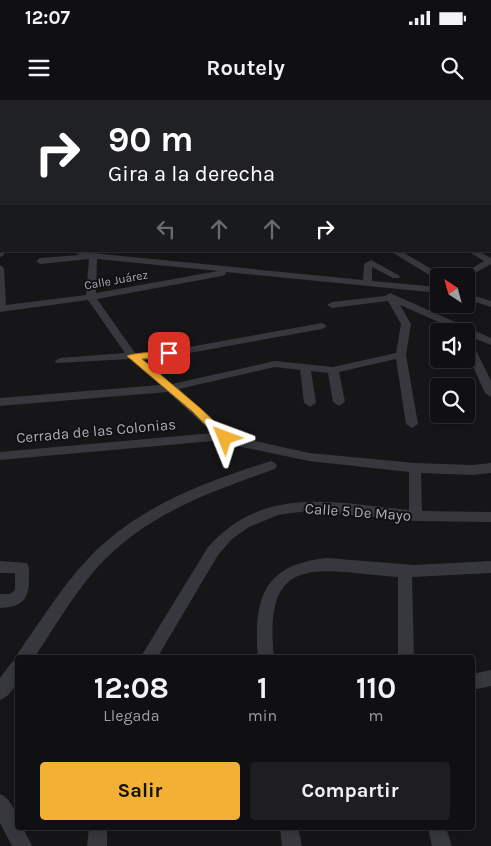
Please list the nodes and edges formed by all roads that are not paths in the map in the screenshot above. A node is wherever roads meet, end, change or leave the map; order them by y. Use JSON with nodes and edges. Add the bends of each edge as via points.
{"nodes":[{"id":1,"x":0,"y":152,"type":"edge"},
{"id":2,"x":0,"y":156,"type":"edge"},
{"id":3,"x":79,"y":252,"type":"edge"},
{"id":4,"x":396,"y":252,"type":"edge"},
{"id":5,"x":473,"y":252,"type":"edge"},
{"id":6,"x":93,"y":256,"type":"junction"},
{"id":7,"x":491,"y":261,"type":"edge"},
{"id":8,"x":40,"y":262,"type":"dead end"},
{"id":9,"x":0,"y":268,"type":"edge"},
{"id":10,"x":475,"y":270,"type":"edge"},
{"id":11,"x":236,"y":271,"type":"junction"},
{"id":12,"x":430,"y":272,"type":"edge"},
{"id":13,"x":396,"y":276,"type":"dead end"},
{"id":14,"x":373,"y":283,"type":"junction"},
{"id":15,"x":430,"y":289,"type":"edge"},
{"id":16,"x":91,"y":297,"type":"junction"},
{"id":17,"x":392,"y":298,"type":"junction"},
{"id":18,"x":475,"y":299,"type":"edge"},
{"id":19,"x":491,"y":304,"type":"edge"},
{"id":20,"x":332,"y":305,"type":"dead end"},
{"id":21,"x":1,"y":309,"type":"edge"},
{"id":22,"x":446,"y":323,"type":"edge"},
{"id":23,"x":322,"y":326,"type":"dead end"},
{"id":24,"x":475,"y":336,"type":"edge"},
{"id":25,"x":491,"y":342,"type":"edge"},
{"id":26,"x":132,"y":356,"type":"junction"},
{"id":27,"x":401,"y":356,"type":"junction"},
{"id":28,"x":475,"y":359,"type":"edge"},
{"id":29,"x":60,"y":361,"type":"dead end"},
{"id":30,"x":305,"y":367,"type":"junction"},
{"id":31,"x":333,"y":370,"type":"junction"},
{"id":32,"x":170,"y":388,"type":"junction"},
{"id":33,"x":491,"y":393,"type":"edge"},
{"id":34,"x":0,"y":402,"type":"edge"},
{"id":35,"x":339,"y":402,"type":"dead end"},
{"id":36,"x":310,"y":403,"type":"dead end"},
{"id":37,"x":412,"y":424,"type":"dead end"},
{"id":38,"x":225,"y":438,"type":"junction"},
{"id":39,"x":0,"y":456,"type":"edge"},
{"id":40,"x":271,"y":466,"type":"dead end"},
{"id":41,"x":415,"y":468,"type":"junction"},
{"id":42,"x":491,"y":468,"type":"edge"},
{"id":43,"x":416,"y":516,"type":"junction"},
{"id":44,"x":491,"y":517,"type":"edge"},
{"id":45,"x":0,"y":567,"type":"edge"},
{"id":46,"x":491,"y":567,"type":"edge"},
{"id":47,"x":405,"y":572,"type":"junction"},
{"id":48,"x":0,"y":601,"type":"edge"},
{"id":49,"x":26,"y":655,"type":"edge"},
{"id":50,"x":150,"y":655,"type":"edge"},
{"id":51,"x":266,"y":655,"type":"edge"},
{"id":52,"x":406,"y":655,"type":"edge"},
{"id":53,"x":15,"y":671,"type":"edge"},
{"id":54,"x":491,"y":678,"type":"edge"},
{"id":55,"x":475,"y":681,"type":"edge"},
{"id":56,"x":0,"y":692,"type":"edge"},
{"id":57,"x":0,"y":804,"type":"edge"},
{"id":58,"x":98,"y":830,"type":"edge"},
{"id":59,"x":289,"y":830,"type":"edge"},
{"id":60,"x":438,"y":830,"type":"edge"},
{"id":61,"x":22,"y":846,"type":"edge"},
{"id":62,"x":97,"y":846,"type":"edge"},
{"id":63,"x":292,"y":846,"type":"edge"},
{"id":64,"x":442,"y":846,"type":"edge"}],
"edges":[{"from":1,"to":2,"type":"street"},
{"from":3,"to":6,"type":"street"},
{"from":4,"to":12,"type":"street"},
{"from":5,"to":7,"type":"street"},
{"from":6,"to":8,"type":"street"},
{"from":6,"to":11,"type":"street"},
{"from":6,"to":16,"type":"street"},
{"from":7,"to":10,"type":"street"},
{"from":9,"to":21,"type":"street"},
{"from":11,"to":14,"type":"street"},
{"from":11,"to":16,"type":"street","name":"Calle Juárez"},
{"from":13,"to":14,"type":"street","via":[[371,262],[368,264]]},
{"from":14,"to":15,"type":"street"},
{"from":14,"to":17,"type":"street"},
{"from":16,"to":21,"type":"street","name":"Calle Juárez"},
{"from":16,"to":26,"type":"street"},
{"from":17,"to":20,"type":"street"},
{"from":17,"to":22,"type":"street"},
{"from":17,"to":27,"type":"street","via":[[406,324]]},
{"from":18,"to":19,"type":"street"},
{"from":23,"to":26,"type":"street","via":[[150,357]]},
{"from":24,"to":25,"type":"street"},
{"from":26,"to":29,"type":"street"},
{"from":26,"to":32,"type":"street"},
{"from":27,"to":31,"type":"street"},
{"from":27,"to":37,"type":"street"},
{"from":28,"to":33,"type":"street"},
{"from":30,"to":31,"type":"street"},
{"from":30,"to":32,"type":"street","via":[[275,364]]},
{"from":30,"to":36,"type":"street"},
{"from":31,"to":35,"type":"street"},
{"from":32,"to":34,"type":"street"},
{"from":32,"to":38,"type":"street"},
{"from":38,"to":39,"type":"street","name":"Cerrada de las Colonias"},
{"from":38,"to":41,"type":"street","name":"Cerrada de las Colonias","via":[[309,457]]},
{"from":40,"to":49,"type":"street","via":[[177,500],[121,537],[83,574]]},
{"from":41,"to":42,"type":"street","name":"Cerrada de las Colonias"},
{"from":41,"to":43,"type":"street"},
{"from":43,"to":44,"type":"street","name":"Calle 5 De Mayo"},
{"from":43,"to":50,"type":"street","name":"Calle 5 De Mayo","via":[[307,506],[277,510],[244,523],[213,551]]},
{"from":45,"to":48,"type":"street","via":[[22,567],[23,571],[22,592],[10,601]]},
{"from":46,"to":47,"type":"street"},
{"from":47,"to":51,"type":"street","via":[[328,564],[294,569],[284,575],[267,601],[263,638]]},
{"from":47,"to":52,"type":"street"},
{"from":53,"to":56,"type":"street"},
{"from":54,"to":55,"type":"street"},
{"from":57,"to":61,"type":"street"},
{"from":58,"to":62,"type":"street"},
{"from":59,"to":63,"type":"street"},
{"from":60,"to":64,"type":"street"}]}
